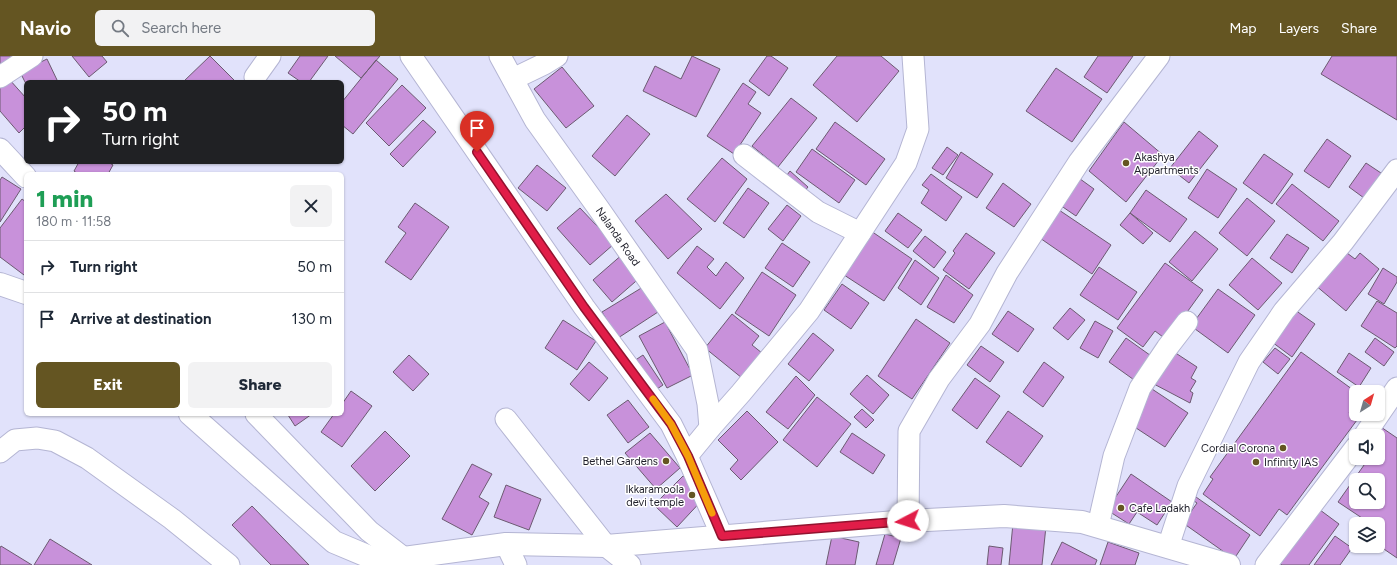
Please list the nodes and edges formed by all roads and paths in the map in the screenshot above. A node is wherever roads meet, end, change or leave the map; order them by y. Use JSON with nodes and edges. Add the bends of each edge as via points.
{"nodes":[{"id":1,"x":32,"y":56,"type":"edge"},
{"id":2,"x":270,"y":56,"type":"edge"},
{"id":3,"x":411,"y":56,"type":"edge"},
{"id":4,"x":500,"y":56,"type":"edge"},
{"id":5,"x":557,"y":56,"type":"edge"},
{"id":6,"x":913,"y":56,"type":"edge"},
{"id":7,"x":1159,"y":56,"type":"edge"},
{"id":8,"x":0,"y":77,"type":"edge"},
{"id":9,"x":255,"y":77,"type":"dead end"},
{"id":10,"x":513,"y":79,"type":"junction"},
{"id":11,"x":0,"y":149,"type":"edge"},
{"id":12,"x":744,"y":155,"type":"dead end"},
{"id":13,"x":1397,"y":170,"type":"edge"},
{"id":14,"x":24,"y":175,"type":"edge"},
{"id":15,"x":860,"y":233,"type":"junction"},
{"id":16,"x":0,"y":284,"type":"edge"},
{"id":17,"x":24,"y":292,"type":"edge"},
{"id":18,"x":1187,"y":322,"type":"dead end"},
{"id":19,"x":1397,"y":388,"type":"edge"},
{"id":20,"x":192,"y":416,"type":"edge"},
{"id":21,"x":258,"y":416,"type":"edge"},
{"id":22,"x":506,"y":419,"type":"dead end"},
{"id":23,"x":710,"y":428,"type":"junction"},
{"id":24,"x":1369,"y":429,"type":"edge"},
{"id":25,"x":0,"y":452,"type":"edge"},
{"id":26,"x":688,"y":456,"type":"junction"},
{"id":27,"x":1349,"y":456,"type":"edge"},
{"id":28,"x":908,"y":521,"type":"junction"},
{"id":29,"x":1098,"y":526,"type":"junction"},
{"id":30,"x":722,"y":536,"type":"junction"},
{"id":31,"x":506,"y":544,"type":"junction"},
{"id":32,"x":606,"y":546,"type":"junction"},
{"id":33,"x":1168,"y":547,"type":"junction"},
{"id":34,"x":404,"y":558,"type":"junction"},
{"id":35,"x":371,"y":561,"type":"edge"},
{"id":36,"x":229,"y":565,"type":"edge"},
{"id":37,"x":516,"y":565,"type":"edge"},
{"id":38,"x":630,"y":565,"type":"edge"},
{"id":39,"x":1229,"y":565,"type":"edge"},
{"id":40,"x":1266,"y":565,"type":"edge"}],
"edges":[{"from":1,"to":8,"type":"street"},
{"from":2,"to":9,"type":"street"},
{"from":3,"to":26,"type":"street","via":[[584,307],[671,424]]},
{"from":4,"to":10,"type":"street","name":"Nalanda Road"},
{"from":5,"to":10,"type":"street"},
{"from":6,"to":15,"type":"street","via":[[918,129],[906,163]]},
{"from":7,"to":28,"type":"street","via":[[1079,162],[1007,273],[980,324],[939,379],[908,431]]},
{"from":10,"to":23,"type":"street","name":"Nalanda Road","via":[[535,120],[697,350]]},
{"from":11,"to":14,"type":"street"},
{"from":12,"to":15,"type":"street","via":[[818,212]]},
{"from":13,"to":33,"type":"street","via":[[1343,242],[1284,311],[1250,362],[1188,486]]},
{"from":15,"to":23,"type":"street","via":[[809,311]]},
{"from":16,"to":17,"type":"street"},
{"from":18,"to":29,"type":"street","via":[[1140,388],[1114,456]]},
{"from":19,"to":24,"type":"street"},
{"from":20,"to":35,"type":"street","via":[[334,542]]},
{"from":21,"to":34,"type":"street","via":[[369,531]]},
{"from":22,"to":32,"type":"street"},
{"from":23,"to":26,"type":"street"},
{"from":25,"to":36,"type":"street","via":[[15,440],[36,438],[55,441],[88,458],[172,519]]},
{"from":26,"to":30,"type":"street"},
{"from":27,"to":40,"type":"street"},
{"from":28,"to":29,"type":"street","via":[[1004,516],[1082,522]]},
{"from":28,"to":30,"type":"street"},
{"from":29,"to":33,"type":"street"},
{"from":30,"to":32,"type":"street"},
{"from":31,"to":32,"type":"street"},
{"from":31,"to":34,"type":"street"},
{"from":31,"to":37,"type":"street"},
{"from":32,"to":38,"type":"street"},
{"from":33,"to":39,"type":"street"},
{"from":34,"to":35,"type":"street"}]}
